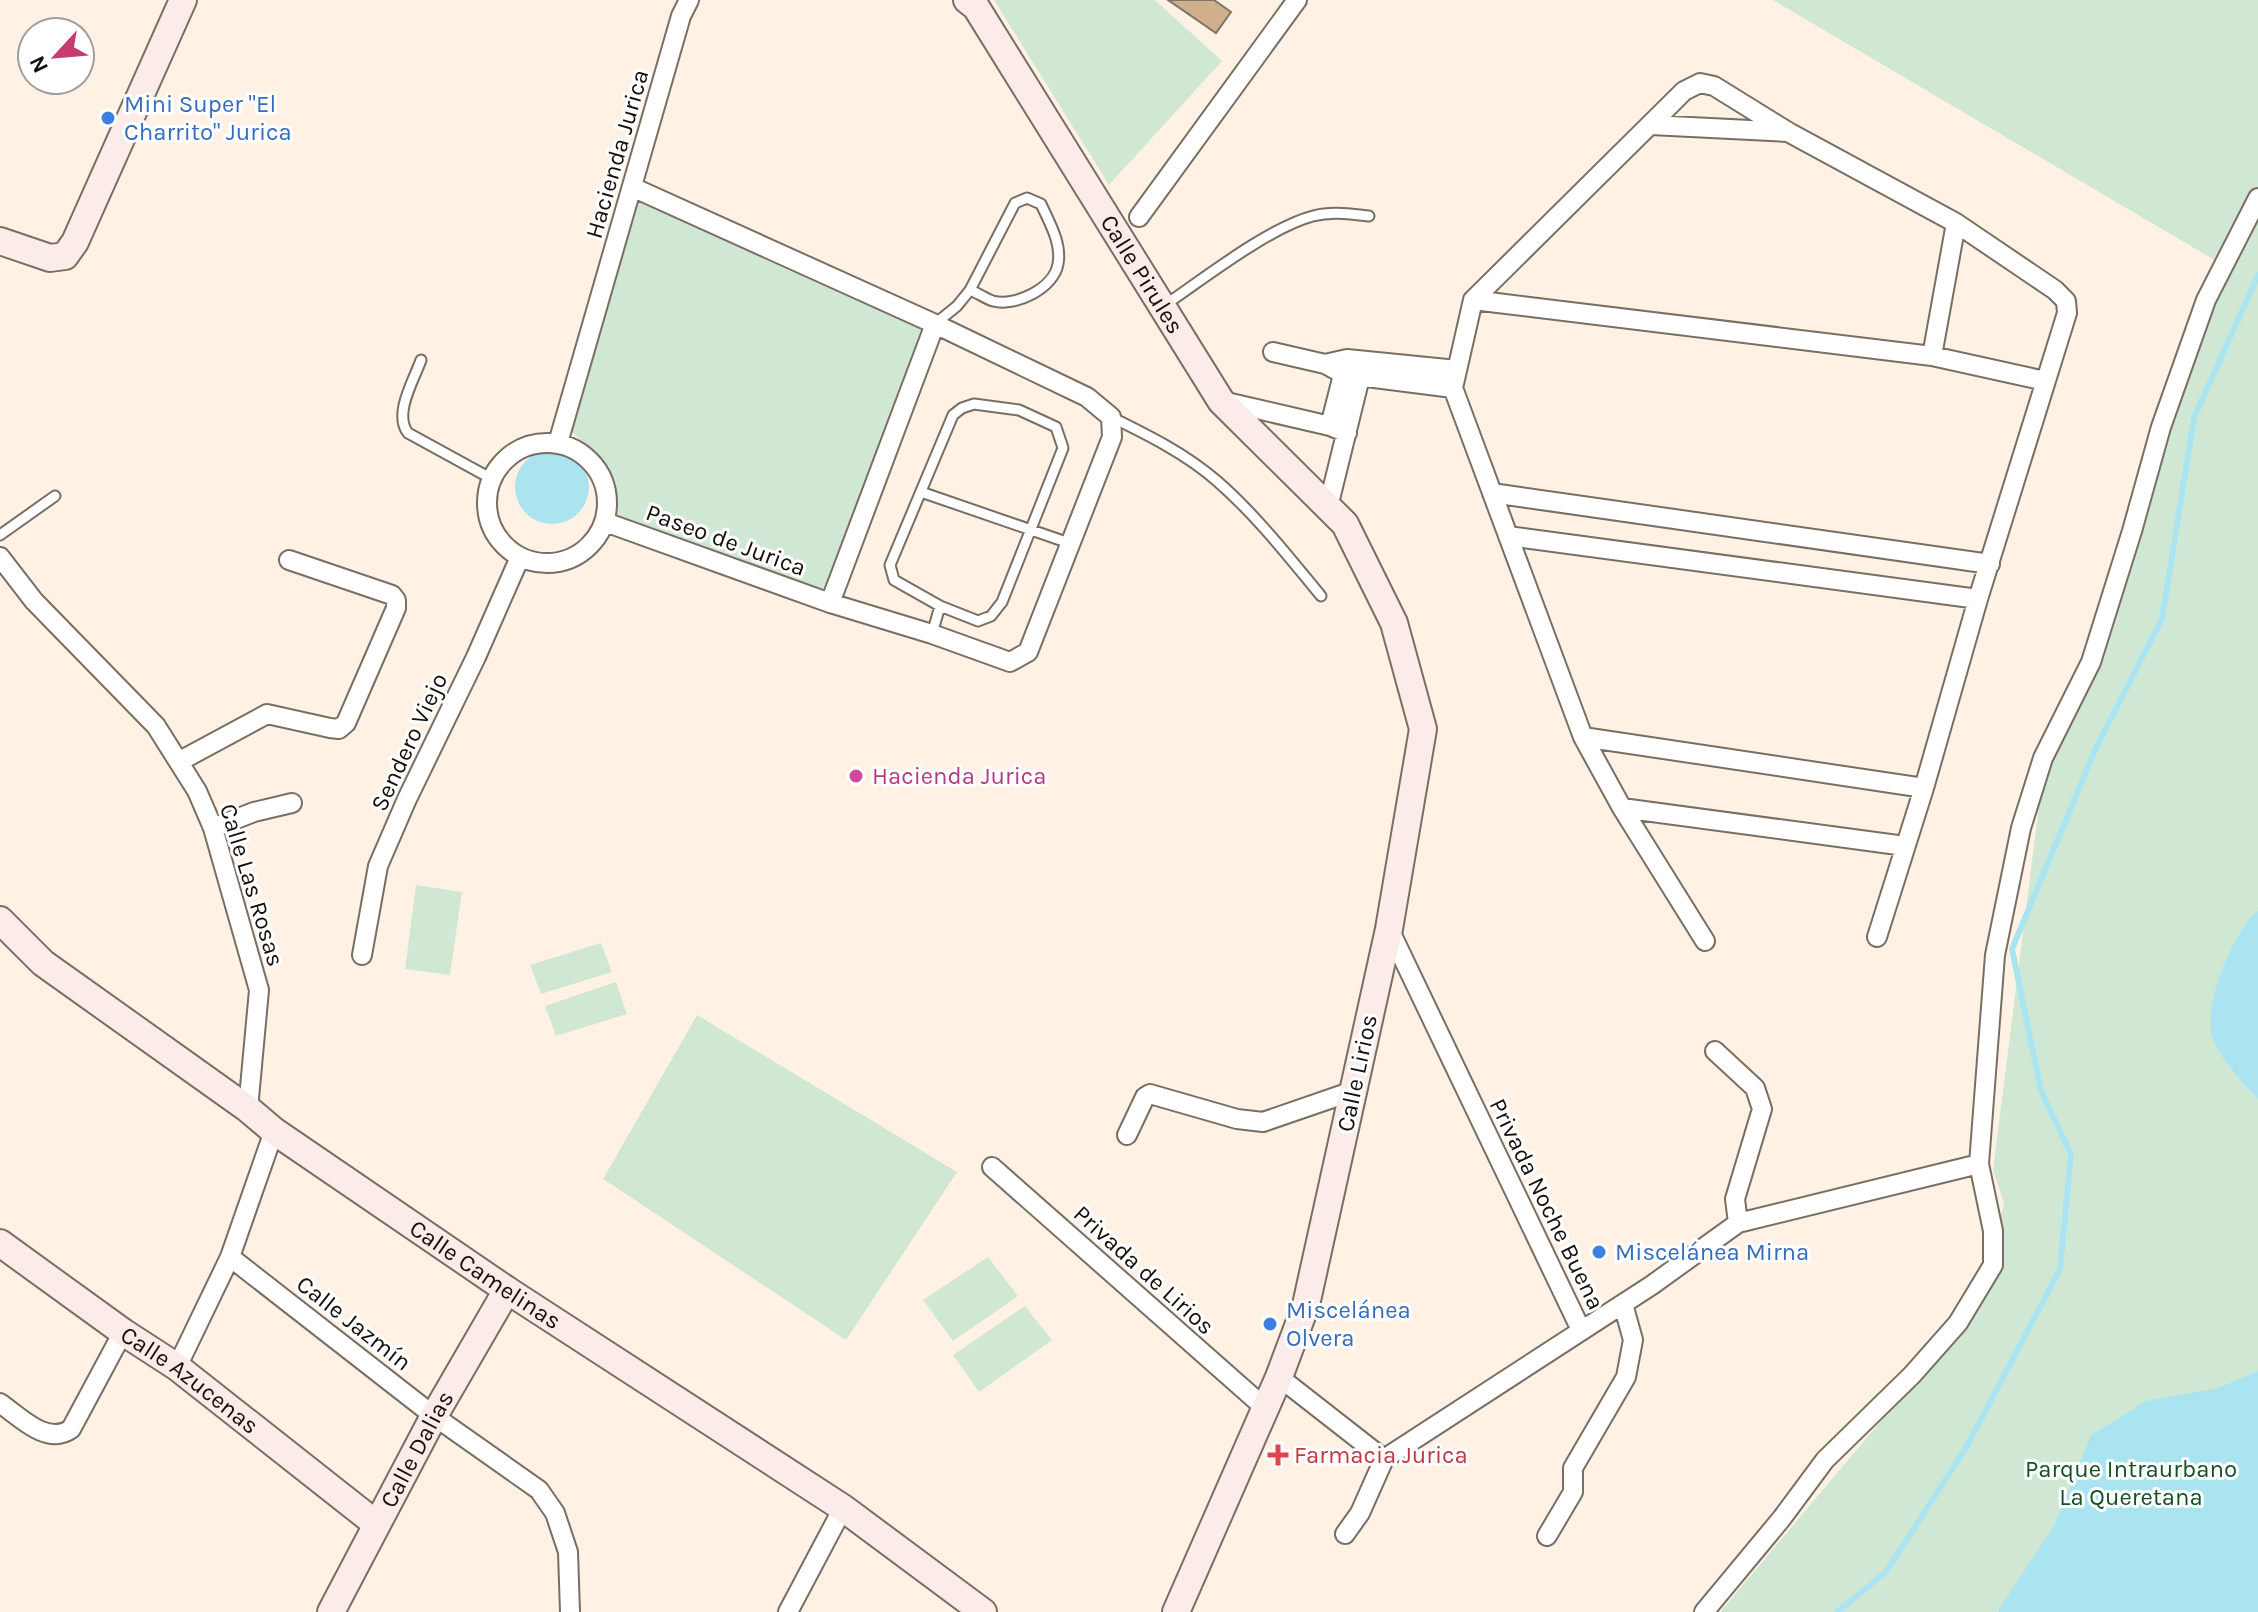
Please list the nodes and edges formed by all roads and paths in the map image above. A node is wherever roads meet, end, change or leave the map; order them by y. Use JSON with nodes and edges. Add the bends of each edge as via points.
{"nodes":[{"id":1,"x":183,"y":0,"type":"edge"},
{"id":2,"x":967,"y":0,"type":"edge"},
{"id":3,"x":1297,"y":0,"type":"edge"},
{"id":4,"x":682,"y":5,"type":"edge"},
{"id":5,"x":1651,"y":125,"type":"junction"},
{"id":6,"x":1790,"y":133,"type":"junction"},
{"id":7,"x":632,"y":187,"type":"junction"},
{"id":8,"x":2258,"y":198,"type":"edge"},
{"id":9,"x":1369,"y":216,"type":"dead end"},
{"id":10,"x":1139,"y":217,"type":"dead end"},
{"id":11,"x":1956,"y":223,"type":"junction"},
{"id":12,"x":0,"y":241,"type":"edge"},
{"id":13,"x":970,"y":290,"type":"junction"},
{"id":14,"x":1473,"y":300,"type":"junction"},
{"id":15,"x":1162,"y":307,"type":"junction"},
{"id":16,"x":935,"y":324,"type":"junction"},
{"id":17,"x":1273,"y":352,"type":"dead end"},
{"id":18,"x":1932,"y":356,"type":"junction"},
{"id":19,"x":421,"y":360,"type":"dead end"},
{"id":20,"x":1354,"y":368,"type":"junction"},
{"id":21,"x":1455,"y":379,"type":"junction"},
{"id":22,"x":2045,"y":381,"type":"junction"},
{"id":23,"x":1221,"y":401,"type":"junction"},
{"id":24,"x":1111,"y":417,"type":"junction"},
{"id":25,"x":1338,"y":430,"type":"junction"},
{"id":26,"x":558,"y":443,"type":"junction"},
{"id":27,"x":492,"y":479,"type":"junction"},
{"id":28,"x":921,"y":492,"type":"junction"},
{"id":29,"x":1492,"y":493,"type":"junction"},
{"id":30,"x":55,"y":496,"type":"dead end"},
{"id":31,"x":1336,"y":515,"type":"junction"},
{"id":32,"x":605,"y":522,"type":"junction"},
{"id":33,"x":1031,"y":530,"type":"junction"},
{"id":34,"x":0,"y":535,"type":"edge"},
{"id":35,"x":1508,"y":536,"type":"junction"},
{"id":36,"x":1069,"y":543,"type":"junction"},
{"id":37,"x":1742,"y":548,"type":"junction"},
{"id":38,"x":0,"y":557,"type":"edge"},
{"id":39,"x":520,"y":557,"type":"junction"},
{"id":40,"x":289,"y":560,"type":"dead end"},
{"id":41,"x":1990,"y":564,"type":"junction"},
{"id":42,"x":1321,"y":596,"type":"dead end"},
{"id":43,"x":1978,"y":599,"type":"junction"},
{"id":44,"x":830,"y":603,"type":"junction"},
{"id":45,"x":940,"y":606,"type":"junction"},
{"id":46,"x":932,"y":634,"type":"junction"},
{"id":47,"x":1583,"y":737,"type":"junction"},
{"id":48,"x":180,"y":761,"type":"junction"},
{"id":49,"x":1924,"y":788,"type":"junction"},
{"id":50,"x":292,"y":803,"type":"dead end"},
{"id":51,"x":1622,"y":808,"type":"junction"},
{"id":52,"x":213,"y":828,"type":"junction"},
{"id":53,"x":1905,"y":846,"type":"junction"},
{"id":54,"x":0,"y":920,"type":"edge"},
{"id":55,"x":1389,"y":929,"type":"junction"},
{"id":56,"x":1877,"y":937,"type":"dead end"},
{"id":57,"x":1705,"y":941,"type":"dead end"},
{"id":58,"x":362,"y":955,"type":"dead end"},
{"id":59,"x":1715,"y":1051,"type":"dead end"},
{"id":60,"x":1353,"y":1091,"type":"junction"},
{"id":61,"x":248,"y":1109,"type":"junction"},
{"id":62,"x":274,"y":1131,"type":"junction"},
{"id":63,"x":1127,"y":1135,"type":"dead end"},
{"id":64,"x":1979,"y":1164,"type":"junction"},
{"id":65,"x":992,"y":1167,"type":"dead end"},
{"id":66,"x":1738,"y":1223,"type":"junction"},
{"id":67,"x":0,"y":1243,"type":"edge"},
{"id":68,"x":230,"y":1257,"type":"junction"},
{"id":69,"x":507,"y":1290,"type":"junction"},
{"id":70,"x":1623,"y":1304,"type":"junction"},
{"id":71,"x":1581,"y":1330,"type":"junction"},
{"id":72,"x":123,"y":1332,"type":"junction"},
{"id":73,"x":177,"y":1367,"type":"junction"},
{"id":74,"x":1279,"y":1377,"type":"junction"},
{"id":75,"x":0,"y":1403,"type":"edge"},
{"id":76,"x":1265,"y":1408,"type":"junction"},
{"id":77,"x":434,"y":1416,"type":"junction"},
{"id":78,"x":1384,"y":1459,"type":"junction"},
{"id":79,"x":843,"y":1508,"type":"junction"},
{"id":80,"x":375,"y":1523,"type":"junction"},
{"id":81,"x":1345,"y":1534,"type":"dead end"},
{"id":82,"x":1547,"y":1536,"type":"dead end"},
{"id":83,"x":331,"y":1612,"type":"edge"},
{"id":84,"x":570,"y":1612,"type":"edge"},
{"id":85,"x":788,"y":1612,"type":"edge"},
{"id":86,"x":983,"y":1612,"type":"edge"},
{"id":87,"x":1176,"y":1612,"type":"edge"},
{"id":88,"x":1704,"y":1612,"type":"edge"}],
"edges":[{"from":1,"to":12,"type":"street","via":[[65,256],[50,258]]},
{"from":2,"to":15,"type":"street","name":"Calle Pirules"},
{"from":3,"to":10,"type":"street"},
{"from":4,"to":7,"type":"street","name":"Hacienda Jurica"},
{"from":5,"to":6,"type":"street"},
{"from":5,"to":6,"type":"street","via":[[1684,91],[1700,83],[1714,86]]},
{"from":5,"to":14,"type":"street"},
{"from":6,"to":11,"type":"street"},
{"from":7,"to":16,"type":"street"},
{"from":7,"to":26,"type":"street","name":"Hacienda Jurica"},
{"from":8,"to":64,"type":"street","via":[[2206,300],[2161,427],[2091,662],[2043,758],[2021,828],[1995,955]]},
{"from":9,"to":15,"type":"lane","via":[[1311,216]]},
{"from":11,"to":18,"type":"street"},
{"from":11,"to":22,"type":"street","via":[[2066,301],[2067,313]]},
{"from":13,"to":13,"type":"lane","via":[[1015,203],[1027,198],[1041,204],[1057,242],[1058,266],[1039,292],[994,302]]},
{"from":13,"to":16,"type":"lane"},
{"from":14,"to":18,"type":"street"},
{"from":14,"to":21,"type":"street"},
{"from":15,"to":23,"type":"street","name":"Calle Pirules"},
{"from":16,"to":24,"type":"street","via":[[1087,397]]},
{"from":16,"to":44,"type":"street"},
{"from":17,"to":20,"type":"street"},
{"from":18,"to":22,"type":"street"},
{"from":19,"to":27,"type":"lane","via":[[402,426]]},
{"from":20,"to":21,"type":"street"},
{"from":20,"to":25,"type":"street"},
{"from":21,"to":29,"type":"street"},
{"from":22,"to":41,"type":"street"},
{"from":23,"to":25,"type":"street"},
{"from":23,"to":31,"type":"street","name":"Calle Pirules"},
{"from":24,"to":36,"type":"street","name":"Paseo de Jurica","via":[[1112,437]]},
{"from":24,"to":42,"type":"lane","via":[[1161,442],[1215,479],[1256,518]]},
{"from":25,"to":31,"type":"street"},
{"from":26,"to":27,"type":"street","via":[[524,447]]},
{"from":26,"to":32,"type":"street","via":[[581,454],[599,472],[606,488]]},
{"from":27,"to":39,"type":"street","via":[[489,518],[506,547]]},
{"from":28,"to":33,"type":"lane"},
{"from":28,"to":33,"type":"lane","via":[[953,415],[974,404],[1019,410],[1056,427],[1063,448]]},
{"from":28,"to":45,"type":"lane","via":[[890,565],[894,580]]},
{"from":29,"to":35,"type":"street"},
{"from":29,"to":37,"type":"street"},
{"from":30,"to":34,"type":"lane"},
{"from":31,"to":55,"type":"street","name":"Calle Lirios","via":[[1394,623],[1423,729]]},
{"from":32,"to":39,"type":"street","via":[[597,538],[570,559],[545,563]]},
{"from":32,"to":44,"type":"street","name":"Paseo de Jurica"},
{"from":33,"to":36,"type":"lane"},
{"from":33,"to":45,"type":"lane","via":[[1002,602],[991,616],[978,621]]},
{"from":35,"to":37,"type":"street"},
{"from":35,"to":47,"type":"street"},
{"from":36,"to":46,"type":"street","name":"Paseo de Jurica","via":[[1028,652],[1010,662]]},
{"from":37,"to":41,"type":"street"},
{"from":37,"to":43,"type":"street"},
{"from":38,"to":48,"type":"street","name":"Calle Las Rosas","via":[[34,601],[156,726]]},
{"from":39,"to":58,"type":"street","name":"Sendero Viejo","via":[[378,866]]},
{"from":40,"to":48,"type":"street","via":[[396,600],[346,723],[330,728],[267,714]]},
{"from":41,"to":43,"type":"street"},
{"from":43,"to":49,"type":"street"},
{"from":44,"to":46,"type":"street","name":"Paseo de Jurica"},
{"from":45,"to":46,"type":"lane"},
{"from":47,"to":49,"type":"street"},
{"from":47,"to":51,"type":"street"},
{"from":48,"to":52,"type":"street","name":"Calle Las Rosas"},
{"from":49,"to":53,"type":"street"},
{"from":50,"to":52,"type":"street"},
{"from":51,"to":53,"type":"street"},
{"from":51,"to":57,"type":"street"},
{"from":52,"to":61,"type":"street","name":"Calle Las Rosas","via":[[259,990]]},
{"from":53,"to":56,"type":"street"},
{"from":54,"to":61,"type":"street","name":"Calle Camelinas","via":[[43,963]]},
{"from":55,"to":60,"type":"street","name":"Calle Lirios"},
{"from":55,"to":71,"type":"street","name":"Privada Noche Buena"},
{"from":59,"to":66,"type":"street","via":[[1755,1088],[1762,1109],[1735,1199]]},
{"from":60,"to":63,"type":"street","via":[[1263,1122],[1150,1094]]},
{"from":60,"to":74,"type":"street","name":"Calle Lirios","via":[[1306,1305]]},
{"from":61,"to":62,"type":"street","name":"Calle Camelinas"},
{"from":62,"to":68,"type":"street"},
{"from":62,"to":69,"type":"street","name":"Calle Camelinas"},
{"from":64,"to":66,"type":"street"},
{"from":64,"to":88,"type":"street","via":[[1993,1231],[1993,1265],[1958,1323],[1825,1460]]},
{"from":65,"to":76,"type":"street","name":"Privada de Lirios"},
{"from":66,"to":70,"type":"street"},
{"from":67,"to":72,"type":"street","name":"Calle Azucenas"},
{"from":68,"to":73,"type":"street"},
{"from":68,"to":77,"type":"street","name":"Calle Jazmín"},
{"from":69,"to":77,"type":"street","name":"Calle Dalias"},
{"from":69,"to":79,"type":"street","name":"Calle Camelinas"},
{"from":70,"to":71,"type":"street"},
{"from":70,"to":82,"type":"street","via":[[1633,1340],[1626,1377],[1573,1468],[1573,1492]]},
{"from":71,"to":78,"type":"street","name":"Privada Noche Buena"},
{"from":72,"to":73,"type":"street","name":"Calle Azucenas"},
{"from":72,"to":75,"type":"street","via":[[71,1429],[61,1435],[45,1434]]},
{"from":73,"to":80,"type":"street","name":"Calle Azucenas"},
{"from":74,"to":76,"type":"street","name":"Calle Lirios"},
{"from":74,"to":78,"type":"street"},
{"from":76,"to":87,"type":"street","name":"Calle Lirios"},
{"from":77,"to":80,"type":"street","name":"Calle Dalias"},
{"from":77,"to":84,"type":"street","name":"Calle Jazmín","via":[[539,1490],[555,1513],[568,1552]]},
{"from":78,"to":81,"type":"street"},
{"from":79,"to":85,"type":"street"},
{"from":79,"to":86,"type":"street","name":"Calle Camelinas"},
{"from":80,"to":83,"type":"street","name":"Calle Dalias"}]}
